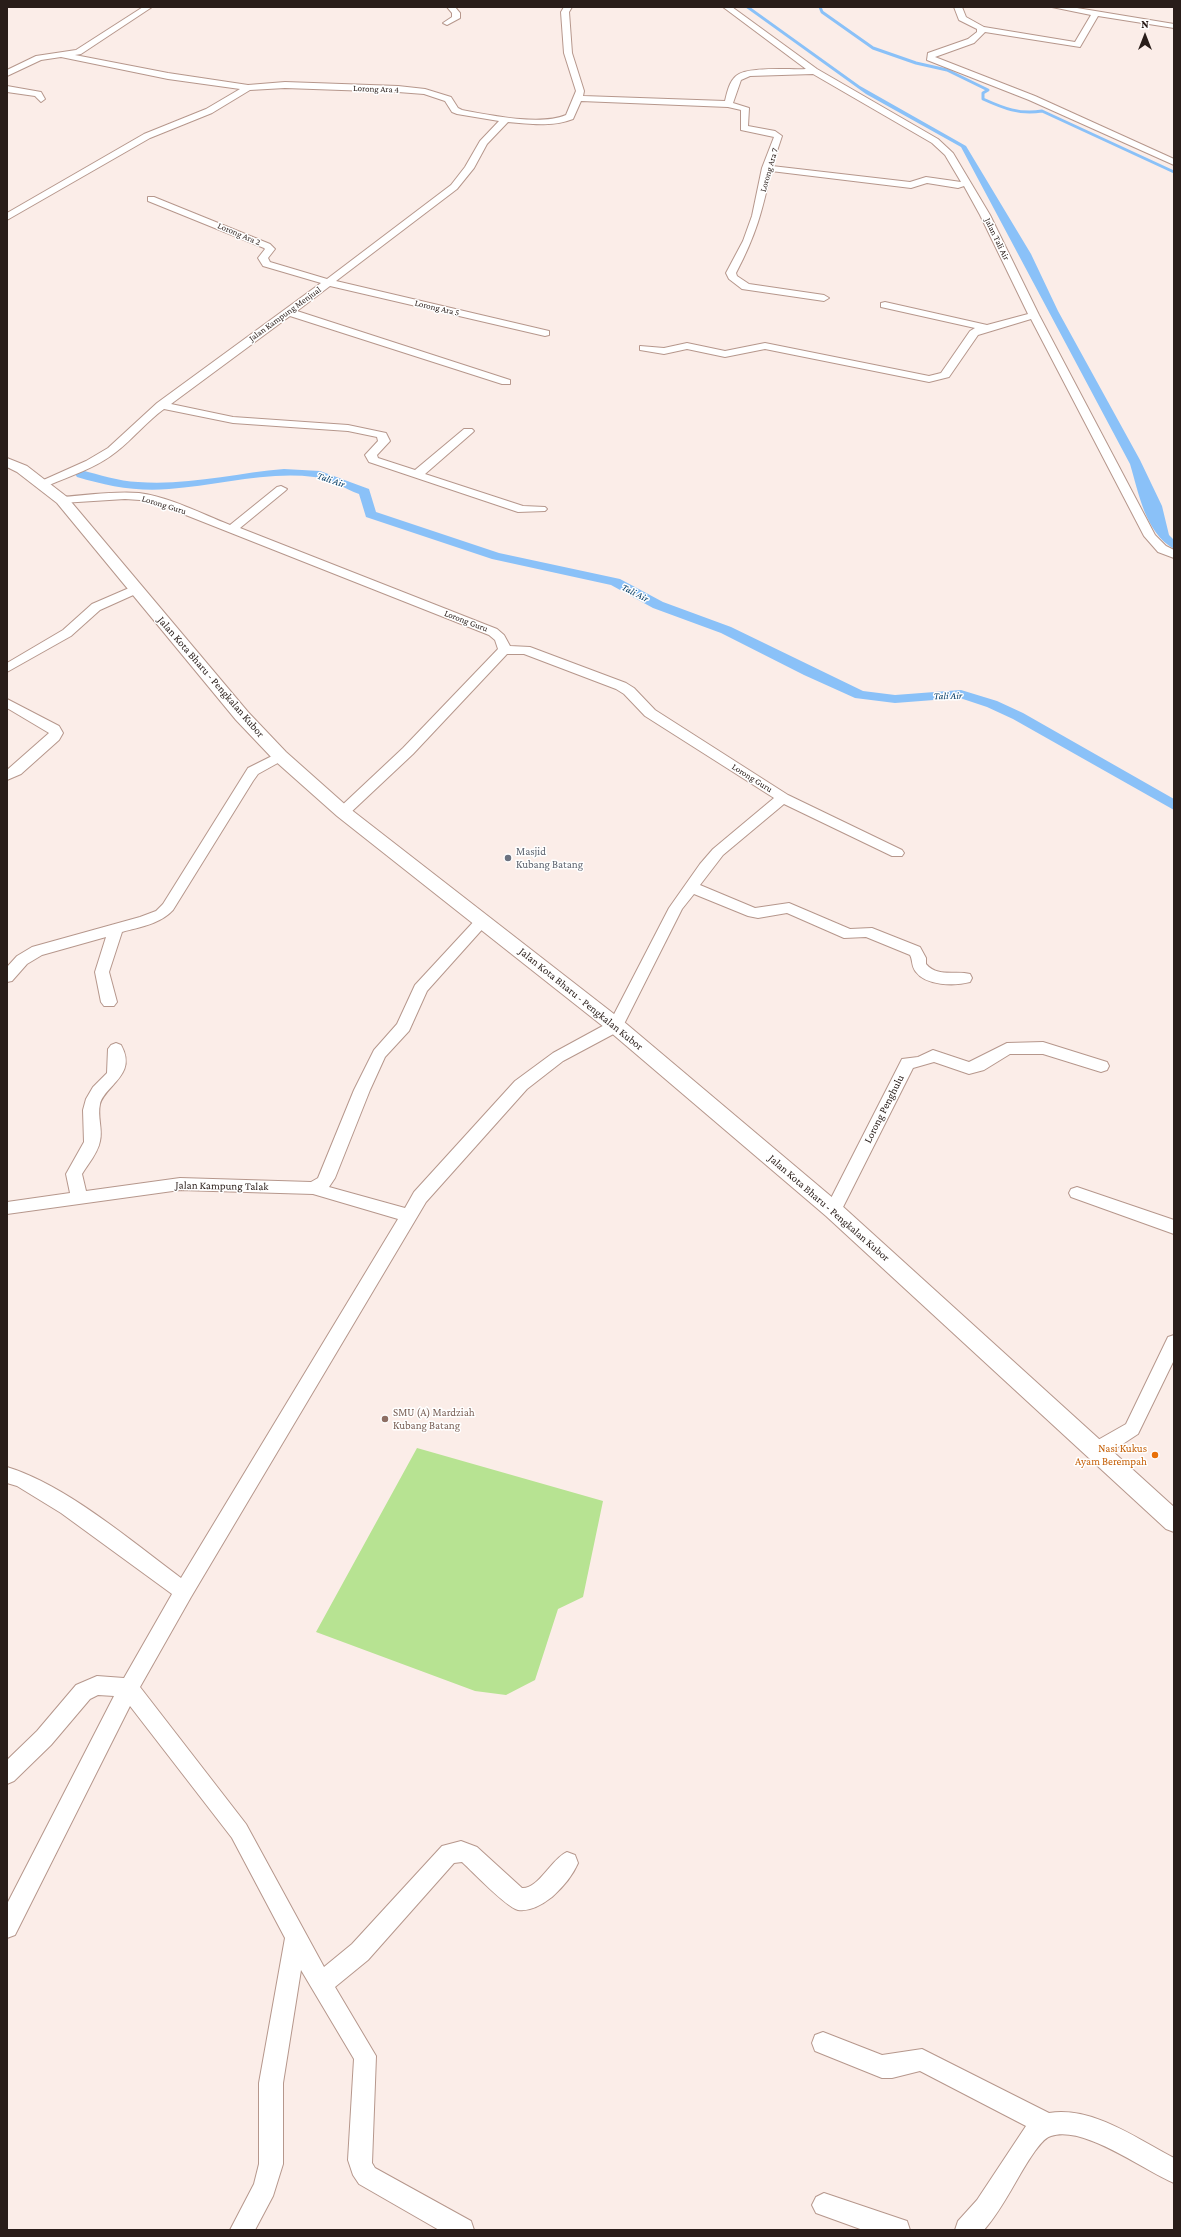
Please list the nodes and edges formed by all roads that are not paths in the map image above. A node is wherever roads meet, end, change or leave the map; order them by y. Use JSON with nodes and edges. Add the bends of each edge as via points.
{"nodes":[{"id":1,"x":148,"y":7,"type":"edge"},
{"id":2,"x":452,"y":7,"type":"edge"},
{"id":3,"x":568,"y":7,"type":"edge"},
{"id":4,"x":727,"y":7,"type":"edge"},
{"id":5,"x":958,"y":7,"type":"edge"},
{"id":6,"x":1056,"y":7,"type":"edge"},
{"id":7,"x":1096,"y":13,"type":"junction"},
{"id":8,"x":447,"y":23,"type":"dead end"},
{"id":9,"x":1174,"y":26,"type":"edge"},
{"id":10,"x":982,"y":30,"type":"junction"},
{"id":11,"x":62,"y":55,"type":"junction"},
{"id":12,"x":814,"y":71,"type":"junction"},
{"id":13,"x":7,"y":73,"type":"edge"},
{"id":14,"x":248,"y":88,"type":"junction"},
{"id":15,"x":7,"y":89,"type":"edge"},
{"id":16,"x":578,"y":98,"type":"junction"},
{"id":17,"x":41,"y":99,"type":"dead end"},
{"id":18,"x":728,"y":104,"type":"junction"},
{"id":19,"x":506,"y":119,"type":"junction"},
{"id":20,"x":1174,"y":162,"type":"edge"},
{"id":21,"x":767,"y":168,"type":"junction"},
{"id":22,"x":967,"y":182,"type":"junction"},
{"id":23,"x":151,"y":199,"type":"dead end"},
{"id":24,"x":7,"y":217,"type":"edge"},
{"id":25,"x":328,"y":282,"type":"junction"},
{"id":26,"x":824,"y":298,"type":"dead end"},
{"id":27,"x":885,"y":304,"type":"dead end"},
{"id":28,"x":289,"y":312,"type":"junction"},
{"id":29,"x":1034,"y":315,"type":"junction"},
{"id":30,"x":987,"y":328,"type":"junction"},
{"id":31,"x":545,"y":333,"type":"dead end"},
{"id":32,"x":644,"y":348,"type":"dead end"},
{"id":33,"x":506,"y":382,"type":"dead end"},
{"id":34,"x":161,"y":406,"type":"junction"},
{"id":35,"x":468,"y":431,"type":"dead end"},
{"id":36,"x":7,"y":462,"type":"edge"},
{"id":37,"x":417,"y":475,"type":"junction"},
{"id":38,"x":43,"y":484,"type":"junction"},
{"id":39,"x":281,"y":489,"type":"dead end"},
{"id":40,"x":62,"y":500,"type":"junction"},
{"id":41,"x":541,"y":509,"type":"dead end"},
{"id":42,"x":233,"y":528,"type":"junction"},
{"id":43,"x":1174,"y":554,"type":"edge"},
{"id":44,"x":136,"y":589,"type":"junction"},
{"id":45,"x":504,"y":650,"type":"junction"},
{"id":46,"x":7,"y":668,"type":"edge"},
{"id":47,"x":7,"y":703,"type":"edge"},
{"id":48,"x":280,"y":756,"type":"junction"},
{"id":49,"x":7,"y":776,"type":"edge"},
{"id":50,"x":783,"y":798,"type":"junction"},
{"id":51,"x":343,"y":812,"type":"junction"},
{"id":52,"x":897,"y":853,"type":"dead end"},
{"id":53,"x":691,"y":887,"type":"junction"},
{"id":54,"x":482,"y":921,"type":"junction"},
{"id":55,"x":116,"y":929,"type":"junction"},
{"id":56,"x":7,"y":977,"type":"edge"},
{"id":57,"x":965,"y":978,"type":"dead end"},
{"id":58,"x":109,"y":1002,"type":"dead end"},
{"id":59,"x":616,"y":1026,"type":"junction"},
{"id":60,"x":116,"y":1049,"type":"dead end"},
{"id":61,"x":1101,"y":1066,"type":"dead end"},
{"id":62,"x":314,"y":1188,"type":"junction"},
{"id":63,"x":1077,"y":1193,"type":"dead end"},
{"id":64,"x":79,"y":1198,"type":"junction"},
{"id":65,"x":7,"y":1208,"type":"edge"},
{"id":66,"x":833,"y":1210,"type":"junction"},
{"id":67,"x":409,"y":1216,"type":"junction"},
{"id":68,"x":1174,"y":1227,"type":"edge"},
{"id":69,"x":1174,"y":1342,"type":"edge"},
{"id":70,"x":1096,"y":1451,"type":"junction"},
{"id":71,"x":7,"y":1475,"type":"edge"},
{"id":72,"x":1174,"y":1522,"type":"edge"},
{"id":73,"x":184,"y":1591,"type":"junction"},
{"id":74,"x":129,"y":1688,"type":"junction"},
{"id":75,"x":7,"y":1774,"type":"edge"},
{"id":76,"x":567,"y":1863,"type":"dead end"},
{"id":77,"x":7,"y":1927,"type":"edge"},
{"id":78,"x":296,"y":1935,"type":"junction"},
{"id":79,"x":321,"y":1984,"type":"junction"},
{"id":80,"x":824,"y":2043,"type":"dead end"},
{"id":81,"x":1048,"y":2125,"type":"junction"},
{"id":82,"x":1174,"y":2171,"type":"edge"},
{"id":83,"x":824,"y":2206,"type":"dead end"},
{"id":84,"x":242,"y":2230,"type":"edge"},
{"id":85,"x":462,"y":2230,"type":"edge"},
{"id":86,"x":898,"y":2230,"type":"edge"},
{"id":87,"x":967,"y":2230,"type":"edge"}],
"edges":[{"from":1,"to":11,"type":"street","via":[[78,52]]},
{"from":2,"to":8,"type":"street","via":[[456,18]]},
{"from":3,"to":16,"type":"street","via":[[565,12],[568,53],[579,84]]},
{"from":4,"to":12,"type":"street","name":"Jalan Tali Air"},
{"from":5,"to":10,"type":"street","via":[[962,18]]},
{"from":6,"to":7,"type":"street"},
{"from":7,"to":9,"type":"street","via":[[1136,16]]},
{"from":7,"to":10,"type":"street","via":[[1077,45]]},
{"from":10,"to":20,"type":"street","via":[[982,33],[971,41],[929,57],[1032,98]]},
{"from":11,"to":13,"type":"street","via":[[39,58]]},
{"from":11,"to":14,"type":"street","name":"Lorong Ara 4","via":[[168,76]]},
{"from":12,"to":18,"type":"street","via":[[757,72],[742,75],[738,78]]},
{"from":12,"to":22,"type":"street","name":"Jalan Tali Air","via":[[942,146]]},
{"from":14,"to":19,"type":"street","name":"Lorong Ara 4","via":[[285,85],[425,92],[448,99],[455,110],[460,112]]},
{"from":14,"to":24,"type":"street","via":[[209,111],[147,136]]},
{"from":15,"to":17,"type":"street","via":[[38,94]]},
{"from":16,"to":18,"type":"street","name":"Lorong Ara 7"},
{"from":16,"to":19,"type":"street","name":"Lorong Ara 4","via":[[566,120],[551,122]]},
{"from":18,"to":21,"type":"street","name":"Lorong Ara 7","via":[[744,108],[744,128],[778,136]]},
{"from":19,"to":25,"type":"street","name":"Jalan Kampung Menjual","via":[[483,143],[454,186]]},
{"from":21,"to":22,"type":"street","via":[[911,186],[926,180],[958,185]]},
{"from":21,"to":26,"type":"street","name":"Lorong Ara 7","via":[[757,216],[748,241],[731,273],[732,276],[746,287]]},
{"from":22,"to":29,"type":"street","name":"Jalan Tali Air"},
{"from":23,"to":25,"type":"street","name":"Lorong Ara 2","via":[[267,246],[270,249],[263,258],[266,264]]},
{"from":25,"to":28,"type":"street","name":"Jalan Kampung Menjual"},
{"from":25,"to":31,"type":"street","name":"Lorong Ara 5"},
{"from":27,"to":30,"type":"street"},
{"from":28,"to":33,"type":"street"},
{"from":28,"to":34,"type":"street","name":"Jalan Kampung Menjual"},
{"from":29,"to":30,"type":"street"},
{"from":29,"to":43,"type":"street","name":"Jalan Tali Air","via":[[1150,536],[1162,549]]},
{"from":30,"to":32,"type":"street","via":[[974,334],[945,375],[929,379],[765,346],[725,354],[687,346],[664,350]]},
{"from":34,"to":37,"type":"street","via":[[233,420],[348,428],[382,435],[384,440],[372,452],[373,460]]},
{"from":34,"to":38,"type":"street","name":"Jalan Kampung Menjual","via":[[112,450]]},
{"from":35,"to":37,"type":"street"},
{"from":36,"to":38,"type":"main road","name":"Jalan Kota Bharu - Pengkalan Kubor"},
{"from":37,"to":41,"type":"street","via":[[522,510]]},
{"from":38,"to":40,"type":"main road","name":"Jalan Kota Bharu - Pengkalan Kubor"},
{"from":39,"to":42,"type":"street"},
{"from":40,"to":42,"type":"street","name":"Lorong Guru","via":[[104,496],[141,497]]},
{"from":40,"to":44,"type":"main road","name":"Jalan Kota Bharu - Pengkalan Kubor"},
{"from":42,"to":45,"type":"street","name":"Lorong Guru","via":[[493,632],[500,636]]},
{"from":44,"to":46,"type":"street","via":[[96,607],[66,633]]},
{"from":44,"to":48,"type":"main road","name":"Jalan Kota Bharu - Pengkalan Kubor","via":[[242,716]]},
{"from":45,"to":50,"type":"street","name":"Lorong Guru","via":[[526,650],[621,686],[650,713]]},
{"from":45,"to":51,"type":"street","via":[[408,751]]},
{"from":47,"to":49,"type":"street","via":[[56,733],[16,771]]},
{"from":48,"to":51,"type":"main road","name":"Jalan Kota Bharu - Pengkalan Kubor"},
{"from":48,"to":55,"type":"street","via":[[253,772],[247,779],[165,910],[151,919]]},
{"from":50,"to":52,"type":"street","name":"Lorong Guru"},
{"from":50,"to":53,"type":"street","via":[[718,852]]},
{"from":51,"to":54,"type":"main road","name":"Jalan Kota Bharu - Pengkalan Kubor"},
{"from":53,"to":57,"type":"street","via":[[753,913],[785,907],[849,934],[867,932],[914,951],[925,973],[944,978]]},
{"from":53,"to":59,"type":"street","via":[[676,908]]},
{"from":54,"to":59,"type":"main road","name":"Jalan Kota Bharu - Pengkalan Kubor"},
{"from":54,"to":62,"type":"street","via":[[420,989],[406,1025],[379,1054],[327,1178]]},
{"from":55,"to":56,"type":"street","via":[[31,953]]},
{"from":55,"to":58,"type":"street","via":[[102,972]]},
{"from":59,"to":66,"type":"main road","name":"Jalan Kota Bharu - Pengkalan Kubor"},
{"from":59,"to":67,"type":"street","via":[[558,1057],[521,1085],[420,1197]]},
{"from":60,"to":64,"type":"street","via":[[116,1072],[93,1099],[90,1116],[93,1132],[91,1144],[74,1174]]},
{"from":61,"to":66,"type":"street","name":"Lorong Penghulu","via":[[1043,1048],[1007,1049],[978,1066],[969,1068],[933,1056],[920,1062],[908,1063]]},
{"from":62,"to":64,"type":"street","name":"Jalan Kampung Talak","via":[[178,1184]]},
{"from":62,"to":67,"type":"street","name":"Jalan Kampung Talak","via":[[346,1200]]},
{"from":63,"to":68,"type":"street"},
{"from":64,"to":65,"type":"street","name":"Jalan Kampung Talak"},
{"from":66,"to":70,"type":"main road","name":"Jalan Kota Bharu - Pengkalan Kubor"},
{"from":67,"to":73,"type":"street"},
{"from":69,"to":70,"type":"street","via":[[1132,1429]]},
{"from":70,"to":72,"type":"main road","name":"Jalan Kota Bharu - Pengkalan Kubor"},
{"from":71,"to":73,"type":"street","via":[[23,1480],[68,1507]]},
{"from":73,"to":74,"type":"street"},
{"from":74,"to":75,"type":"street","via":[[97,1685],[83,1692],[44,1738]]},
{"from":74,"to":77,"type":"street"},
{"from":74,"to":78,"type":"street","via":[[239,1831]]},
{"from":76,"to":79,"type":"street","via":[[536,1896],[525,1900],[518,1899],[469,1854],[453,1852],[360,1952]]},
{"from":78,"to":79,"type":"street"},
{"from":78,"to":84,"type":"street","via":[[271,2083],[271,2164],[265,2188]]},
{"from":79,"to":85,"type":"street","via":[[366,2061],[360,2160],[363,2171]]},
{"from":80,"to":81,"type":"street","via":[[882,2067],[915,2059],[922,2060]]},
{"from":81,"to":82,"type":"street","via":[[1067,2122],[1088,2126]]},
{"from":81,"to":87,"type":"street","via":[[1032,2136],[980,2218]]},
{"from":83,"to":86,"type":"street"}]}
